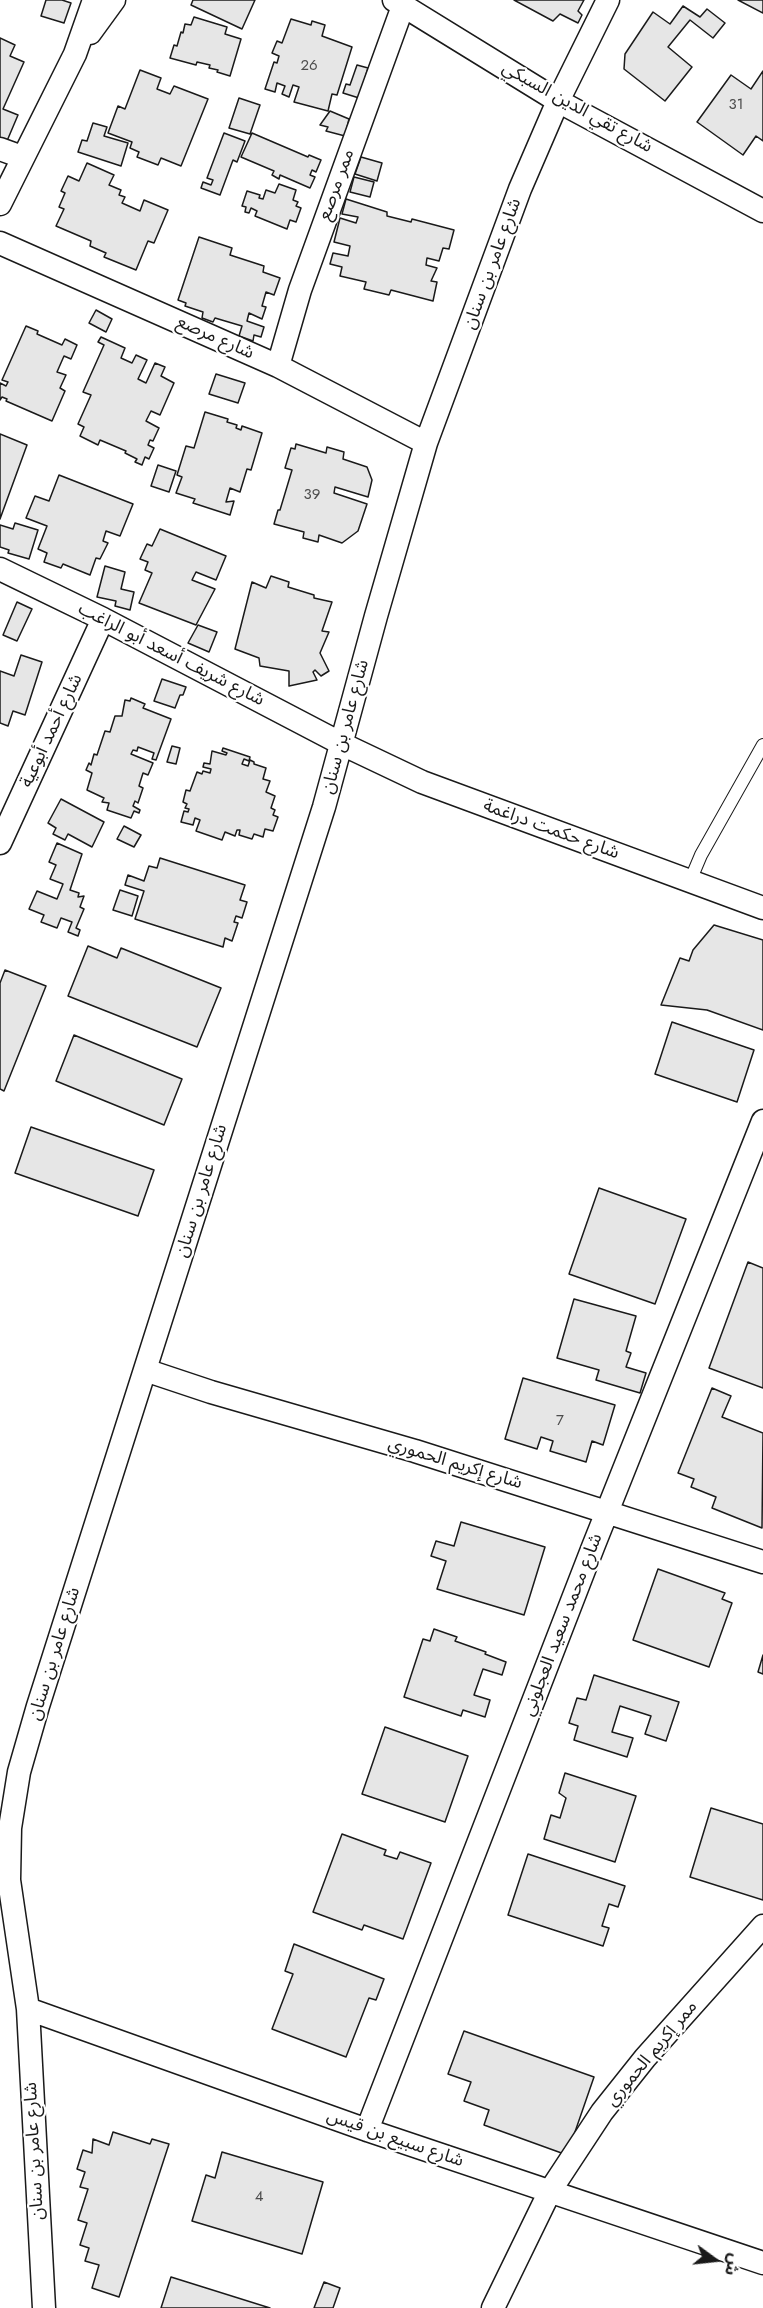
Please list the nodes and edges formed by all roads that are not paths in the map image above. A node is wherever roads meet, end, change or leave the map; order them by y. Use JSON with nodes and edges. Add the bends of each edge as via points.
{"nodes":[{"id":1,"x":94,"y":0,"type":"edge"},
{"id":2,"x":114,"y":0,"type":"edge"},
{"id":3,"x":608,"y":0,"type":"edge"},
{"id":4,"x":398,"y":3,"type":"edge"},
{"id":5,"x":75,"y":54,"type":"junction"},
{"id":6,"x":558,"y":101,"type":"junction"},
{"id":7,"x":0,"y":149,"type":"edge"},
{"id":8,"x":22,"y":157,"type":"junction"},
{"id":9,"x":0,"y":204,"type":"edge"},
{"id":10,"x":760,"y":205,"type":"edge"},
{"id":11,"x":0,"y":243,"type":"edge"},
{"id":12,"x":278,"y":366,"type":"junction"},
{"id":13,"x":426,"y":443,"type":"junction"},
{"id":14,"x":0,"y":569,"type":"edge"},
{"id":15,"x":103,"y":619,"type":"junction"},
{"id":16,"x":342,"y":744,"type":"junction"},
{"id":17,"x":763,"y":746,"type":"edge"},
{"id":18,"x":0,"y":843,"type":"edge"},
{"id":19,"x":690,"y":881,"type":"junction"},
{"id":20,"x":763,"y":908,"type":"edge"},
{"id":21,"x":763,"y":1121,"type":"edge"},
{"id":22,"x":145,"y":1370,"type":"junction"},
{"id":23,"x":607,"y":1512,"type":"junction"},
{"id":24,"x":763,"y":1562,"type":"edge"},
{"id":25,"x":4,"y":1879,"type":"edge"},
{"id":26,"x":763,"y":1926,"type":"edge"},
{"id":27,"x":28,"y":2009,"type":"junction"},
{"id":28,"x":367,"y":2130,"type":"junction"},
{"id":29,"x":550,"y":2191,"type":"junction"},
{"id":30,"x":763,"y":2263,"type":"edge"},
{"id":31,"x":44,"y":2308,"type":"edge"},
{"id":32,"x":494,"y":2308,"type":"edge"}],
"edges":[{"from":1,"to":5,"type":"street"},
{"from":2,"to":5,"type":"street"},
{"from":3,"to":6,"type":"street","name":"شارع عامر بن سنان"},
{"from":4,"to":6,"type":"street","name":"شارع تقي الدين السبكي"},
{"from":4,"to":12,"type":"street","name":"ممر مرصع"},
{"from":5,"to":8,"type":"street"},
{"from":6,"to":10,"type":"street","name":"شارع تقي الدين السبكي"},
{"from":6,"to":13,"type":"street","name":"شارع عامر بن سنان","via":[[520,189]]},
{"from":7,"to":8,"type":"street"},
{"from":8,"to":9,"type":"street"},
{"from":11,"to":12,"type":"street","name":"شارع مرصع"},
{"from":12,"to":13,"type":"street","name":"شارع مرصع"},
{"from":13,"to":16,"type":"street","name":"شارع عامر بن سنان"},
{"from":14,"to":15,"type":"street","name":"شارع شريف أسعد أبو الراغب"},
{"from":15,"to":16,"type":"street","name":"شارع شريف أسعد أبو الراغب"},
{"from":15,"to":18,"type":"street","name":"شارع أحمد أبوعية"},
{"from":16,"to":19,"type":"street","name":"شارع حكمت دراغمة","via":[[422,782]]},
{"from":16,"to":22,"type":"street","name":"شارع عامر بن سنان"},
{"from":17,"to":19,"type":"lane"},
{"from":19,"to":20,"type":"street","name":"شارع حكمت دراغمة"},
{"from":21,"to":23,"type":"street","name":"شارع محمد سعيد العجلوني"},
{"from":22,"to":23,"type":"street","name":"شارع إكريم الحموري"},
{"from":22,"to":25,"type":"street","name":"شارع عامر بن سنان","via":[[19,1772]]},
{"from":23,"to":24,"type":"street","name":"شارع إكريم الحموري"},
{"from":23,"to":28,"type":"street","name":"شارع محمد سعيد العجلوني"},
{"from":25,"to":27,"type":"street","name":"شارع عامر بن سنان"},
{"from":26,"to":29,"type":"street","name":"ممر إكريم الحموري","via":[[645,2058],[602,2112]]},
{"from":27,"to":28,"type":"street","name":"شارع سبيع بن قيس"},
{"from":27,"to":31,"type":"street","name":"شارع عامر بن سنان"},
{"from":28,"to":29,"type":"street","name":"شارع سبيع بن قيس"},
{"from":29,"to":30,"type":"street","name":"شارع سبيع بن قيس"},
{"from":29,"to":32,"type":"street","name":"ممر إكريم الحموري"}]}
